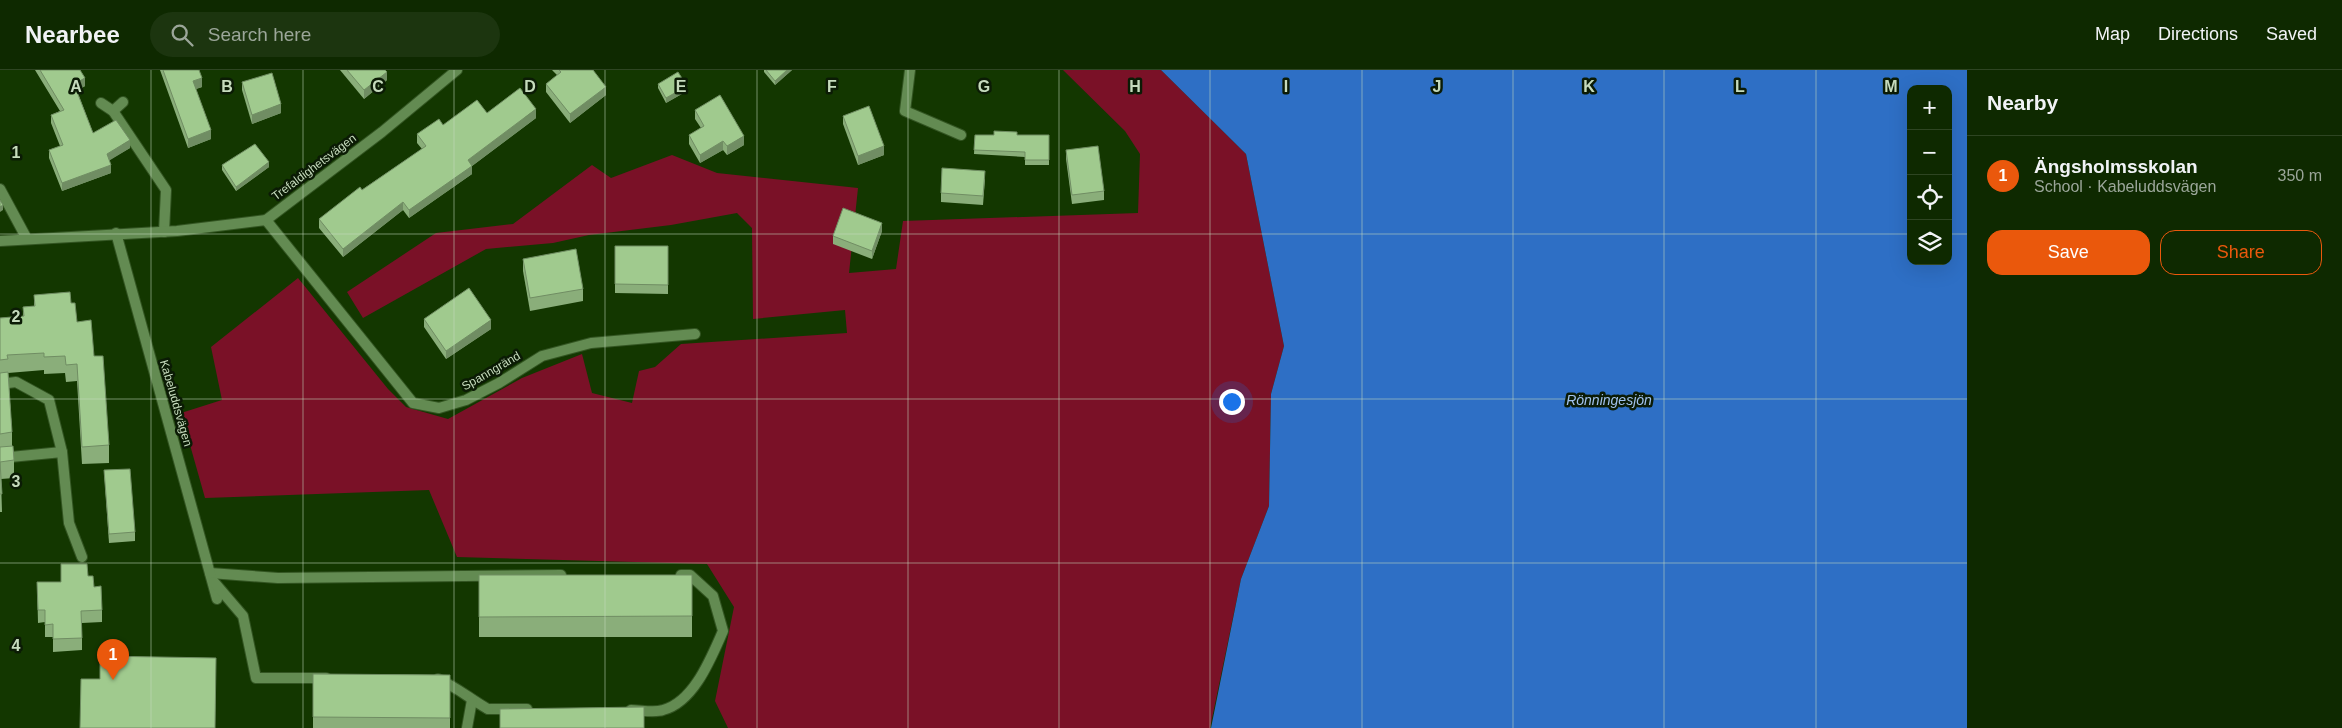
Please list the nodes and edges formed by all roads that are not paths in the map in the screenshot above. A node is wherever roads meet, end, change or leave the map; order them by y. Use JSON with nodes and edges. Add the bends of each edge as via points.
{"nodes":[{"id":1,"x":457,"y":70,"type":"edge"},
{"id":2,"x":910,"y":70,"type":"edge"},
{"id":3,"x":123,"y":102,"type":"dead end"},
{"id":4,"x":101,"y":103,"type":"dead end"},
{"id":5,"x":113,"y":111,"type":"junction"},
{"id":6,"x":962,"y":135,"type":"dead end"},
{"id":7,"x":0,"y":189,"type":"edge"},
{"id":8,"x":266,"y":220,"type":"junction"},
{"id":9,"x":164,"y":232,"type":"junction"},
{"id":10,"x":116,"y":233,"type":"junction"},
{"id":11,"x":27,"y":239,"type":"junction"},
{"id":12,"x":0,"y":241,"type":"edge"},
{"id":13,"x":695,"y":334,"type":"dead end"},
{"id":14,"x":0,"y":384,"type":"edge"},
{"id":15,"x":62,"y":452,"type":"junction"},
{"id":16,"x":0,"y":458,"type":"edge"},
{"id":17,"x":82,"y":557,"type":"dead end"},
{"id":18,"x":570,"y":575,"type":"edge"},
{"id":19,"x":670,"y":575,"type":"edge"},
{"id":20,"x":211,"y":576,"type":"junction"},
{"id":21,"x":217,"y":599,"type":"dead end"},
{"id":22,"x":342,"y":678,"type":"edge"},
{"id":23,"x":427,"y":678,"type":"edge"},
{"id":24,"x":472,"y":700,"type":"junction"},
{"id":25,"x":536,"y":709,"type":"edge"},
{"id":26,"x":623,"y":710,"type":"edge"},
{"id":27,"x":467,"y":728,"type":"edge"}],
"edges":[{"from":1,"to":8,"type":"street","name":"Trefaldighetsvägen"},
{"from":2,"to":6,"type":"street","via":[[905,110]]},
{"from":3,"to":5,"type":"street"},
{"from":4,"to":5,"type":"street"},
{"from":5,"to":9,"type":"street","via":[[166,190]]},
{"from":7,"to":11,"type":"street"},
{"from":8,"to":9,"type":"street"},
{"from":8,"to":13,"type":"street","name":"Spanngränd","via":[[413,403],[439,408],[466,400],[542,356],[591,343]]},
{"from":9,"to":10,"type":"street"},
{"from":10,"to":11,"type":"street"},
{"from":10,"to":20,"type":"street","name":"Kabeluddsvägen"},
{"from":11,"to":12,"type":"street"},
{"from":14,"to":15,"type":"street","via":[[16,382],[49,400]]},
{"from":15,"to":16,"type":"street"},
{"from":15,"to":17,"type":"street","via":[[69,523]]},
{"from":18,"to":20,"type":"street"},
{"from":19,"to":26,"type":"street","via":[[690,575],[713,596],[723,631],[707,666],[682,702],[662,711]]},
{"from":20,"to":21,"type":"street","name":"Kabeluddsvägen"},
{"from":20,"to":22,"type":"street","name":"Kabeluddsvägen","via":[[243,616],[256,678]]},
{"from":23,"to":24,"type":"street","via":[[437,678],[456,686]]},
{"from":24,"to":25,"type":"street","via":[[488,709]]},
{"from":24,"to":27,"type":"street"}]}
